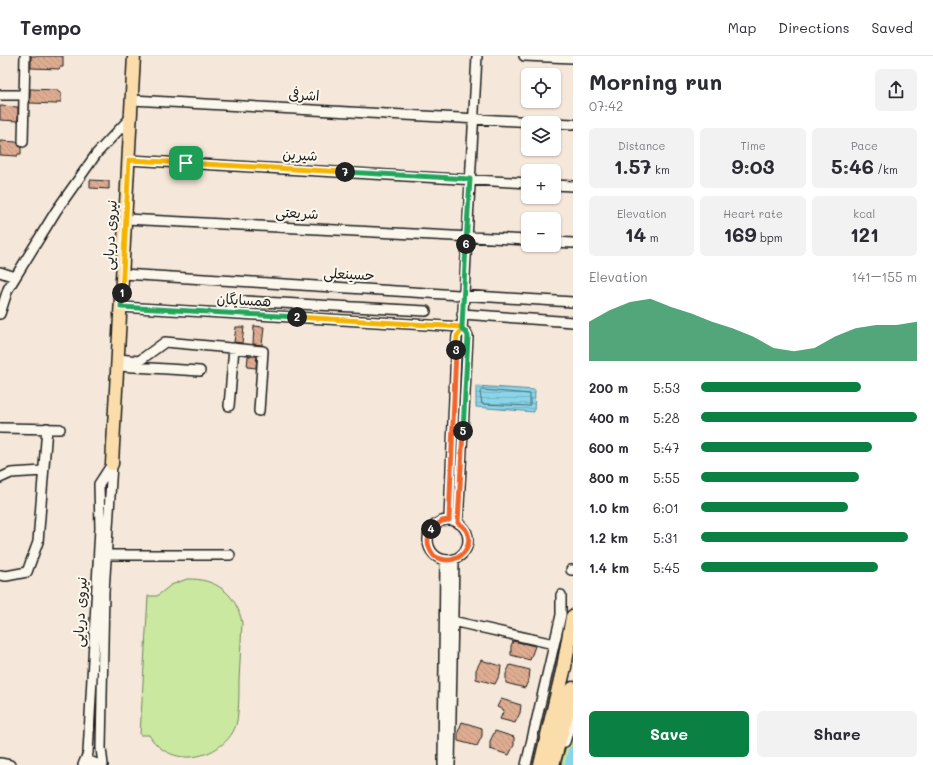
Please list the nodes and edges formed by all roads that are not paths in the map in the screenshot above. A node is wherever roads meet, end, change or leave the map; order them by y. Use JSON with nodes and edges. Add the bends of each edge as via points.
{"nodes":[{"id":1,"x":25,"y":56,"type":"edge"},
{"id":2,"x":477,"y":56,"type":"edge"},
{"id":3,"x":524,"y":56,"type":"edge"},
{"id":4,"x":132,"y":58,"type":"edge"},
{"id":5,"x":573,"y":58,"type":"edge"},
{"id":6,"x":0,"y":95,"type":"edge"},
{"id":7,"x":23,"y":96,"type":"junction"},
{"id":8,"x":132,"y":100,"type":"junction"},
{"id":9,"x":131,"y":117,"type":"junction"},
{"id":10,"x":473,"y":118,"type":"junction"},
{"id":11,"x":521,"y":121,"type":"edge"},
{"id":12,"x":561,"y":123,"type":"edge"},
{"id":13,"x":573,"y":124,"type":"edge"},
{"id":14,"x":23,"y":142,"type":"dead end"},
{"id":15,"x":129,"y":160,"type":"junction"},
{"id":16,"x":470,"y":179,"type":"junction"},
{"id":17,"x":521,"y":183,"type":"edge"},
{"id":18,"x":561,"y":185,"type":"edge"},
{"id":19,"x":573,"y":186,"type":"edge"},
{"id":20,"x":126,"y":219,"type":"junction"},
{"id":21,"x":466,"y":235,"type":"junction"},
{"id":22,"x":521,"y":239,"type":"edge"},
{"id":23,"x":561,"y":242,"type":"edge"},
{"id":24,"x":573,"y":243,"type":"edge"},
{"id":25,"x":0,"y":272,"type":"edge"},
{"id":26,"x":123,"y":274,"type":"junction"},
{"id":27,"x":15,"y":277,"type":"junction"},
{"id":28,"x":463,"y":294,"type":"junction"},
{"id":29,"x":573,"y":302,"type":"edge"},
{"id":30,"x":121,"y":307,"type":"junction"},
{"id":31,"x":426,"y":311,"type":"dead end"},
{"id":32,"x":225,"y":313,"type":"junction"},
{"id":33,"x":0,"y":314,"type":"edge"},
{"id":34,"x":462,"y":314,"type":"junction"},
{"id":35,"x":573,"y":322,"type":"edge"},
{"id":36,"x":462,"y":328,"type":"junction"},
{"id":37,"x":234,"y":348,"type":"junction"},
{"id":38,"x":118,"y":362,"type":"junction"},
{"id":39,"x":455,"y":367,"type":"junction"},
{"id":40,"x":466,"y":368,"type":"junction"},
{"id":41,"x":200,"y":371,"type":"dead end"},
{"id":42,"x":229,"y":406,"type":"dead end"},
{"id":43,"x":259,"y":411,"type":"dead end"},
{"id":44,"x":0,"y":428,"type":"edge"},
{"id":45,"x":47,"y":428,"type":"junction"},
{"id":46,"x":60,"y":429,"type":"dead end"},
{"id":47,"x":112,"y":464,"type":"junction"},
{"id":48,"x":43,"y":471,"type":"junction"},
{"id":49,"x":0,"y":478,"type":"edge"},
{"id":50,"x":453,"y":521,"type":"junction"},
{"id":51,"x":106,"y":555,"type":"junction"},
{"id":52,"x":230,"y":555,"type":"dead end"},
{"id":53,"x":449,"y":560,"type":"junction"},
{"id":54,"x":0,"y":574,"type":"edge"},
{"id":55,"x":561,"y":595,"type":"dead end"},
{"id":56,"x":573,"y":617,"type":"edge"},
{"id":57,"x":452,"y":621,"type":"junction"},
{"id":58,"x":554,"y":644,"type":"junction"},
{"id":59,"x":573,"y":689,"type":"edge"},
{"id":60,"x":573,"y":716,"type":"edge"},
{"id":61,"x":0,"y":763,"type":"edge"},
{"id":62,"x":10,"y":765,"type":"edge"},
{"id":63,"x":84,"y":765,"type":"edge"},
{"id":64,"x":99,"y":765,"type":"edge"},
{"id":65,"x":103,"y":765,"type":"edge"},
{"id":66,"x":444,"y":765,"type":"edge"},
{"id":67,"x":450,"y":765,"type":"edge"},
{"id":68,"x":526,"y":765,"type":"edge"},
{"id":69,"x":541,"y":765,"type":"edge"},
{"id":70,"x":552,"y":765,"type":"edge"},
{"id":71,"x":559,"y":765,"type":"edge"}],
"edges":[{"from":1,"to":7,"type":"street"},
{"from":2,"to":10,"type":"street"},
{"from":3,"to":5,"type":"street"},
{"from":4,"to":8,"type":"main road","name":"نیروی دریایی"},
{"from":6,"to":7,"type":"street"},
{"from":7,"to":14,"type":"street"},
{"from":8,"to":9,"type":"main road","name":"نیروی دریایی"},
{"from":8,"to":10,"type":"street","name":"اشرفی"},
{"from":9,"to":15,"type":"main road","name":"نیروی دریایی"},
{"from":9,"to":27,"type":"street","via":[[97,153],[56,211]]},
{"from":10,"to":11,"type":"street","name":"اشرفی"},
{"from":10,"to":16,"type":"street"},
{"from":12,"to":13,"type":"street","name":"اشرفی"},
{"from":15,"to":16,"type":"street","name":"شیرین"},
{"from":15,"to":20,"type":"main road","name":"نیروی دریایی"},
{"from":16,"to":17,"type":"street","name":"شیرین"},
{"from":16,"to":21,"type":"street"},
{"from":18,"to":19,"type":"street"},
{"from":20,"to":21,"type":"street","name":"شریعتی"},
{"from":20,"to":26,"type":"main road","name":"نیروی دریایی"},
{"from":21,"to":22,"type":"street","name":"شریعتی"},
{"from":21,"to":28,"type":"street"},
{"from":23,"to":24,"type":"street"},
{"from":25,"to":27,"type":"street"},
{"from":26,"to":28,"type":"street","name":"حسینعلی"},
{"from":26,"to":30,"type":"main road","name":"نیروی دریایی"},
{"from":27,"to":33,"type":"street"},
{"from":28,"to":29,"type":"street","name":"حسینعلی"},
{"from":28,"to":34,"type":"street"},
{"from":30,"to":32,"type":"street","name":"همسایگان"},
{"from":30,"to":38,"type":"main road","name":"نیروی دریایی"},
{"from":31,"to":32,"type":"street","via":[[245,301]]},
{"from":32,"to":36,"type":"street","name":"همسایگان"},
{"from":34,"to":35,"type":"street"},
{"from":34,"to":36,"type":"street"},
{"from":36,"to":39,"type":"street","via":[[457,336]]},
{"from":36,"to":40,"type":"street","via":[[468,336]]},
{"from":37,"to":38,"type":"street","via":[[165,342],[139,360]]},
{"from":37,"to":42,"type":"street"},
{"from":37,"to":43,"type":"street","via":[[264,351]]},
{"from":38,"to":41,"type":"street"},
{"from":38,"to":47,"type":"main road","name":"نیروی دریایی"},
{"from":39,"to":40,"type":"street"},
{"from":39,"to":50,"type":"street"},
{"from":40,"to":50,"type":"street"},
{"from":44,"to":45,"type":"street"},
{"from":45,"to":46,"type":"street"},
{"from":45,"to":48,"type":"street"},
{"from":47,"to":51,"type":"street","name":"نیروی دریایی"},
{"from":47,"to":63,"type":"street","name":"نیروی دریایی","via":[[99,484],[100,528],[88,753]]},
{"from":48,"to":49,"type":"street","via":[[11,473]]},
{"from":48,"to":54,"type":"street","via":[[38,542],[27,572],[6,576]]},
{"from":50,"to":53,"type":"street","via":[[465,529],[469,541],[464,553]]},
{"from":50,"to":53,"type":"street","via":[[436,524],[428,536],[430,550],[434,556]]},
{"from":51,"to":52,"type":"street"},
{"from":51,"to":65,"type":"street","name":"نیروی دریایی","via":[[101,740]]},
{"from":53,"to":57,"type":"street"},
{"from":53,"to":66,"type":"street"},
{"from":55,"to":58,"type":"street","via":[[561,615]]},
{"from":56,"to":69,"type":"highway"},
{"from":57,"to":58,"type":"street"},
{"from":57,"to":67,"type":"street"},
{"from":58,"to":68,"type":"street"},
{"from":59,"to":70,"type":"highway"},
{"from":60,"to":71,"type":"street"},
{"from":61,"to":62,"type":"street"},
{"from":63,"to":64,"type":"street","via":[[92,762]]}]}
